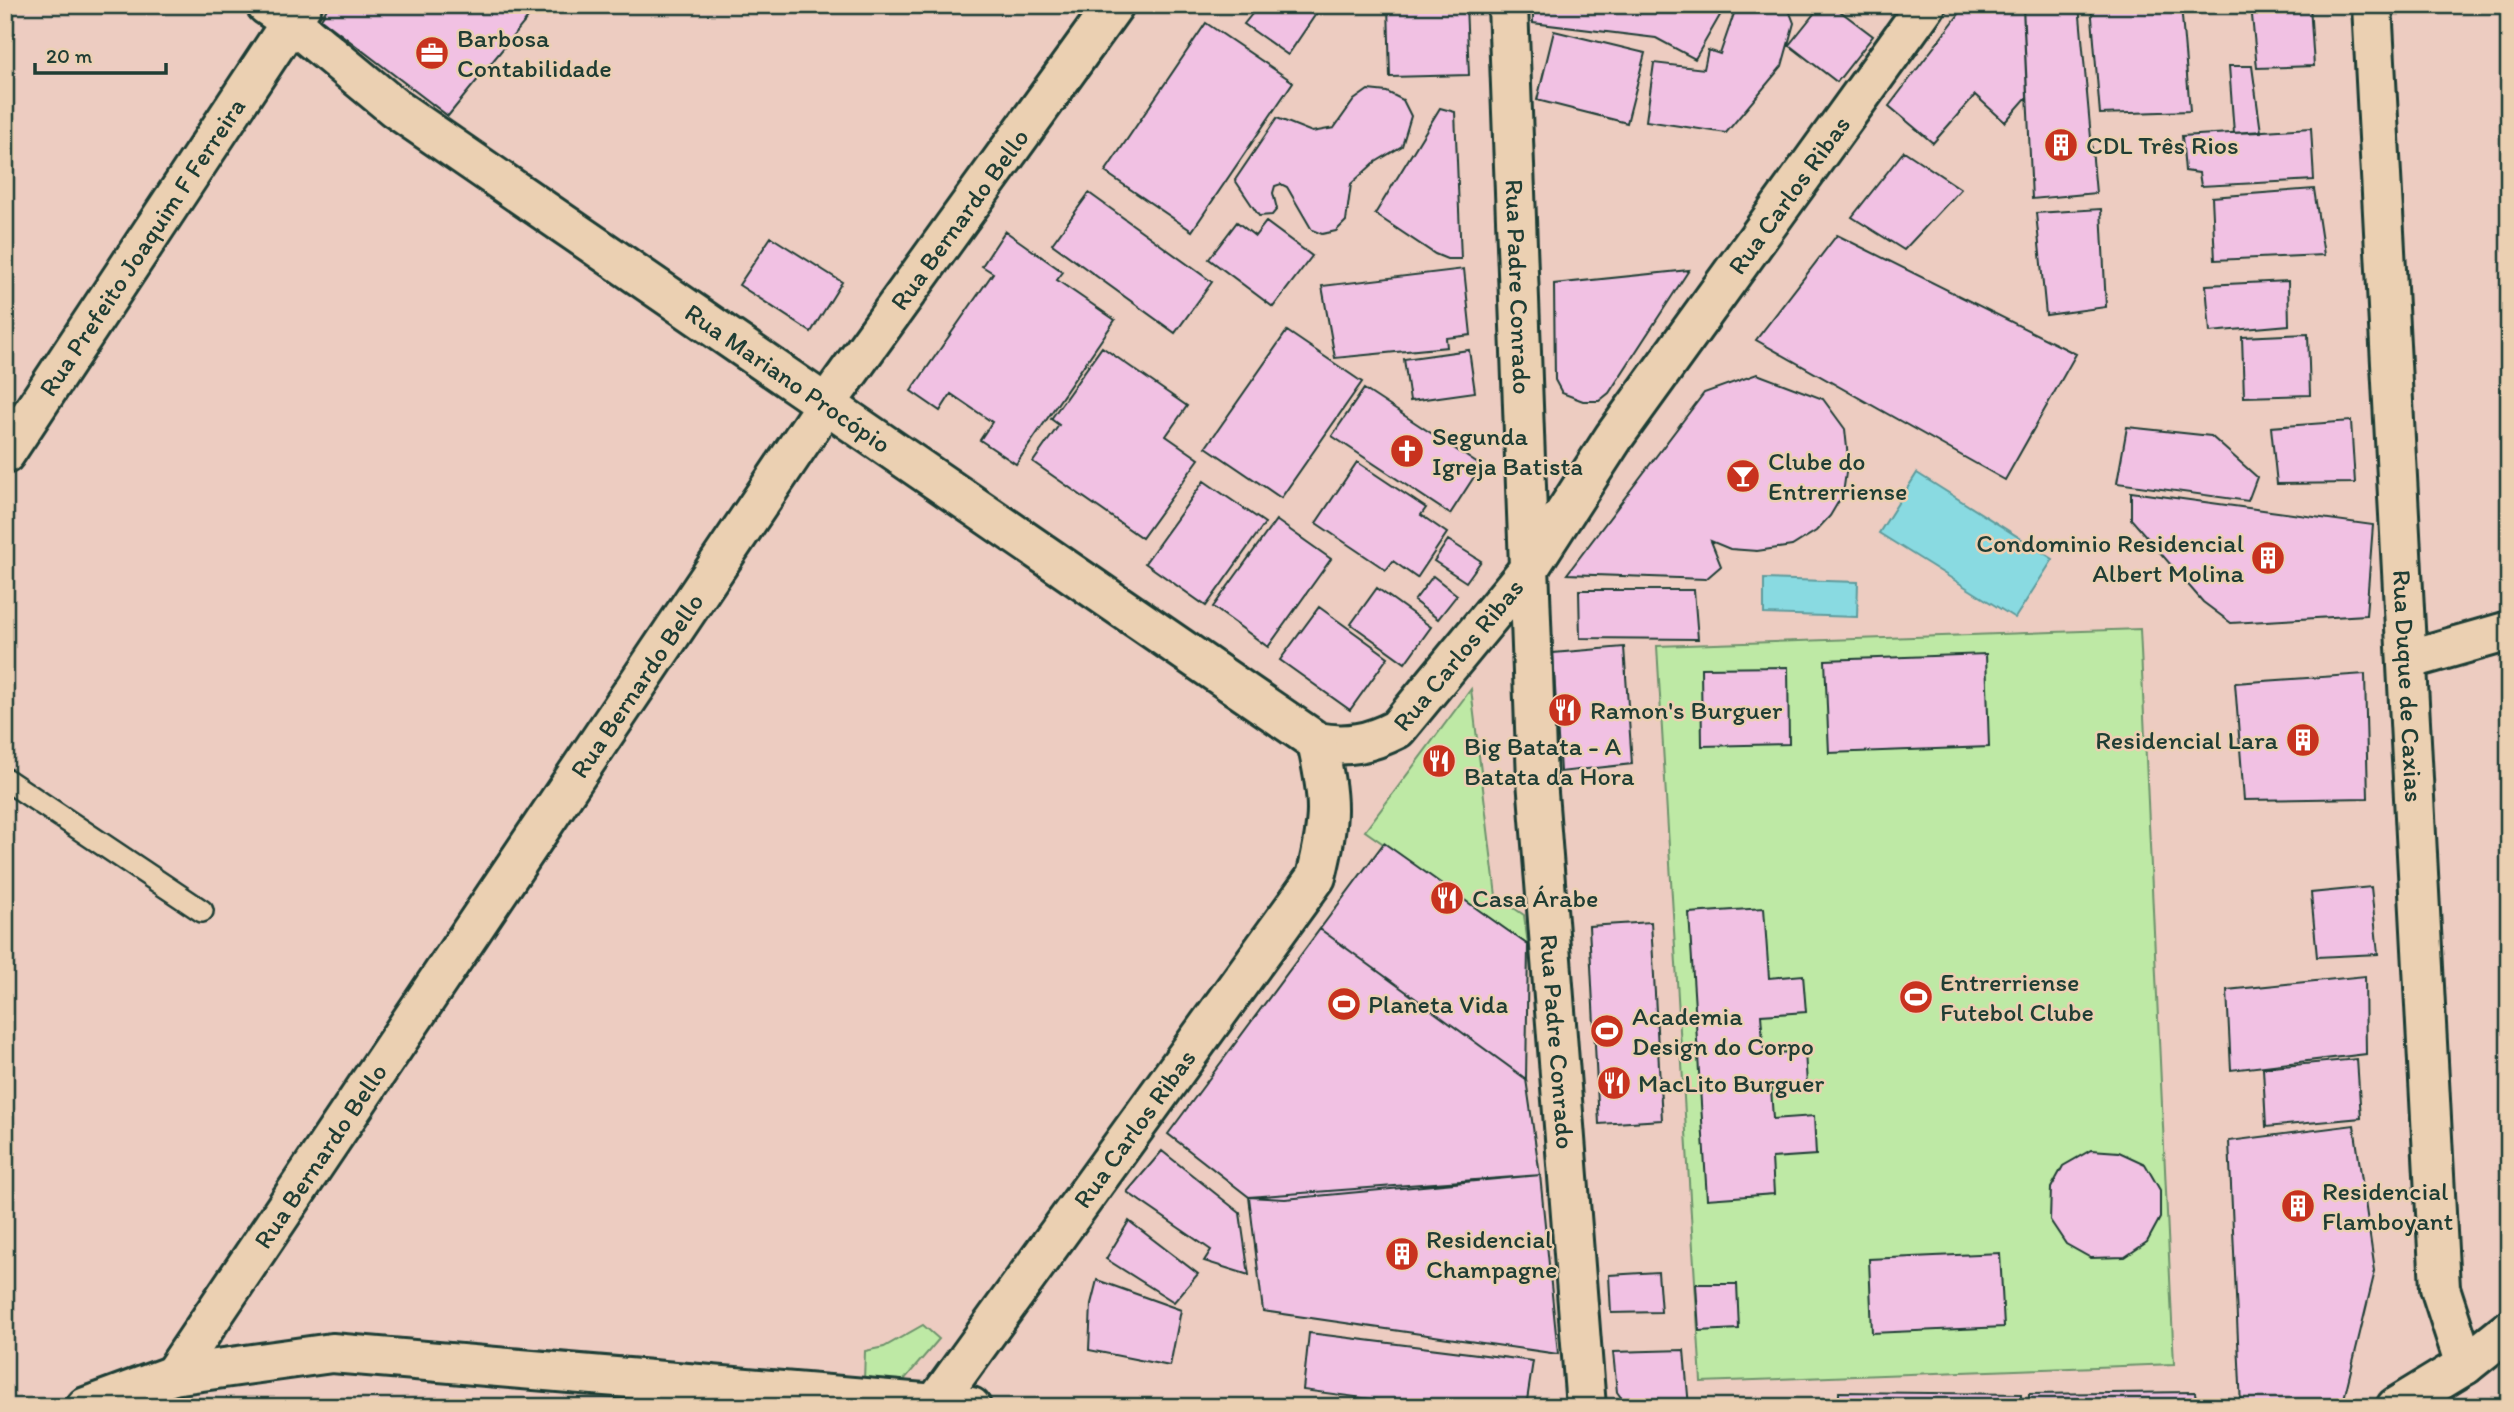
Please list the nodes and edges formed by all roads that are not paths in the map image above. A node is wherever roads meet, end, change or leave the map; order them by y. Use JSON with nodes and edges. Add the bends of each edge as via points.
{"nodes":[{"id":1,"x":1114,"y":5,"type":"edge"},
{"id":2,"x":1508,"y":5,"type":"edge"},
{"id":3,"x":1926,"y":5,"type":"edge"},
{"id":4,"x":2372,"y":5,"type":"edge"},
{"id":5,"x":286,"y":11,"type":"edge"},
{"id":6,"x":827,"y":404,"type":"junction"},
{"id":7,"x":5,"y":454,"type":"edge"},
{"id":8,"x":1528,"y":570,"type":"junction"},
{"id":9,"x":2509,"y":631,"type":"edge"},
{"id":10,"x":2407,"y":660,"type":"junction"},
{"id":11,"x":1317,"y":742,"type":"junction"},
{"id":12,"x":5,"y":779,"type":"edge"},
{"id":13,"x":202,"y":911,"type":"dead end"},
{"id":14,"x":2509,"y":1330,"type":"edge"},
{"id":15,"x":2465,"y":1365,"type":"junction"},
{"id":16,"x":173,"y":1375,"type":"junction"},
{"id":17,"x":953,"y":1405,"type":"edge"},
{"id":18,"x":86,"y":1407,"type":"edge"},
{"id":19,"x":1586,"y":1407,"type":"edge"},
{"id":20,"x":2396,"y":1407,"type":"edge"}],
"edges":[{"from":1,"to":6,"type":"street","name":"Rua Bernardo Bello"},
{"from":2,"to":8,"type":"street","name":"Rua Padre Conrado"},
{"from":3,"to":8,"type":"street","name":"Rua Carlos Ribas","via":[[1614,436]]},
{"from":4,"to":10,"type":"street","name":"Rua Duque de Caxias"},
{"from":5,"to":6,"type":"street","name":"Rua Mariano Procópio","via":[[395,108]]},
{"from":5,"to":7,"type":"street","name":"Rua Prefeito Joaquim F Ferreira"},
{"from":6,"to":11,"type":"street","name":"Rua Mariano Procópio"},
{"from":6,"to":16,"type":"street","name":"Rua Bernardo Bello"},
{"from":8,"to":11,"type":"street","name":"Rua Carlos Ribas","via":[[1397,729],[1371,742]]},
{"from":8,"to":19,"type":"street","name":"Rua Padre Conrado","via":[[1537,780]]},
{"from":9,"to":10,"type":"street"},
{"from":10,"to":15,"type":"street","name":"Rua Duque de Caxias","via":[[2440,1288]]},
{"from":11,"to":17,"type":"street","name":"Rua Carlos Ribas","via":[[1328,789],[1328,828],[1316,877]]},
{"from":12,"to":13,"type":"lane"},
{"from":14,"to":15,"type":"street"},
{"from":15,"to":20,"type":"street"},
{"from":16,"to":17,"type":"street","via":[[332,1353]]},
{"from":16,"to":18,"type":"street"}]}
